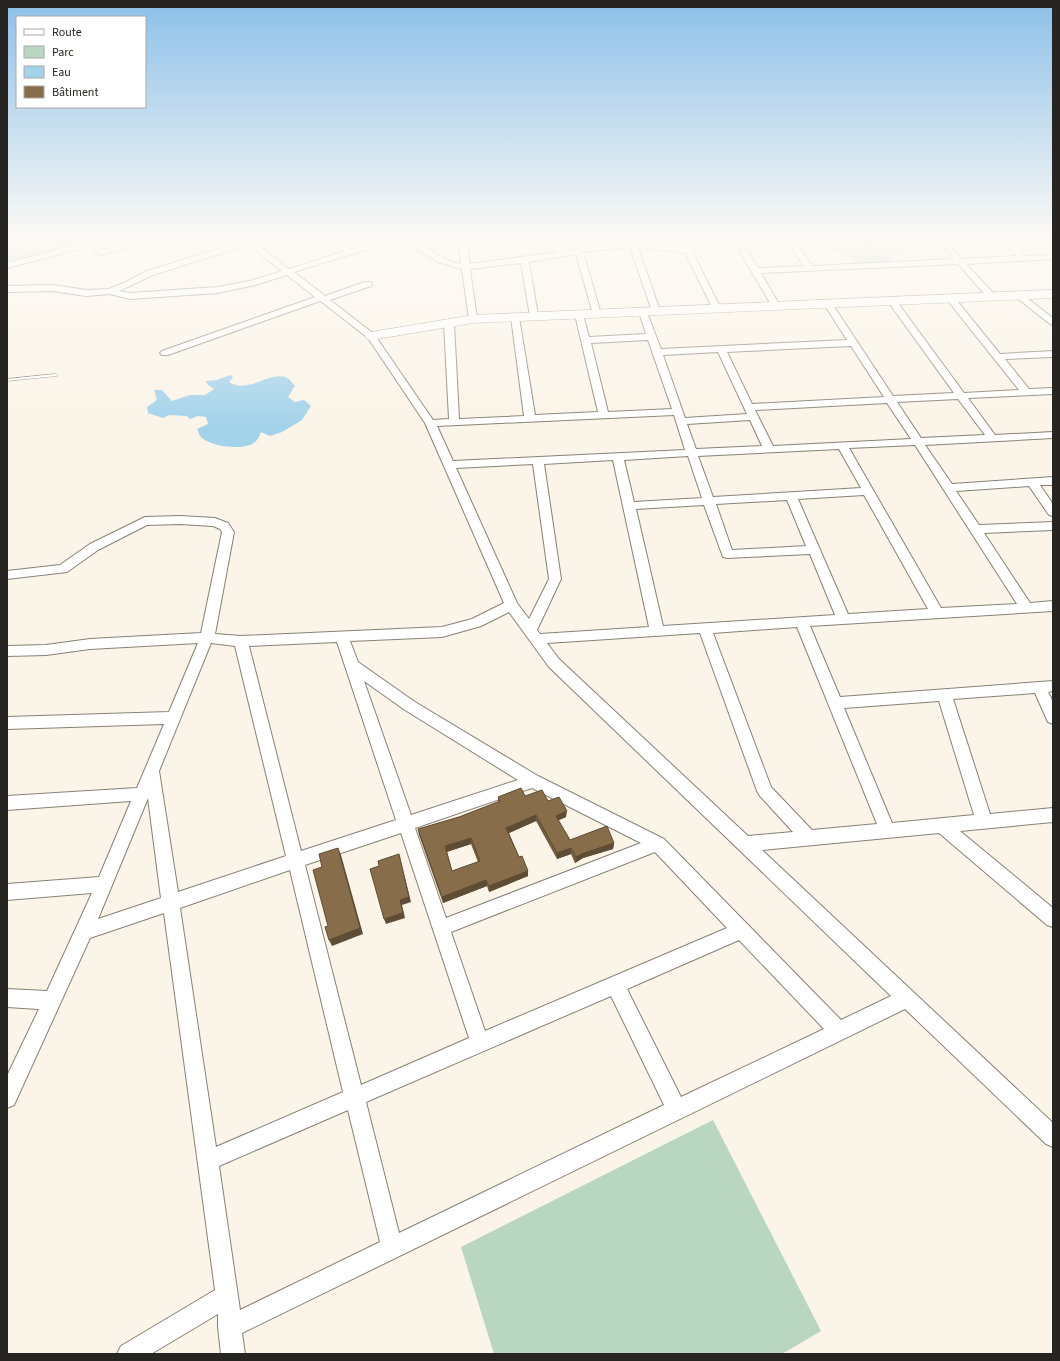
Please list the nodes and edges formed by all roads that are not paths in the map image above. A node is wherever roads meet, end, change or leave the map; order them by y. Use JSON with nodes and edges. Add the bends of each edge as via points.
{"nodes":[{"id":1,"x":318,"y":301,"type":"edge"},
{"id":2,"x":324,"y":301,"type":"edge"},
{"id":3,"x":470,"y":301,"type":"edge"},
{"id":4,"x":532,"y":301,"type":"edge"},
{"id":5,"x":593,"y":301,"type":"edge"},
{"id":6,"x":652,"y":301,"type":"edge"},
{"id":7,"x":713,"y":301,"type":"edge"},
{"id":8,"x":773,"y":301,"type":"edge"},
{"id":9,"x":892,"y":301,"type":"junction"},
{"id":10,"x":906,"y":301,"type":"edge"},
{"id":11,"x":952,"y":301,"type":"edge"},
{"id":12,"x":1026,"y":301,"type":"edge"},
{"id":13,"x":828,"y":304,"type":"junction"},
{"id":14,"x":776,"y":306,"type":"junction"},
{"id":15,"x":717,"y":309,"type":"junction"},
{"id":16,"x":656,"y":311,"type":"junction"},
{"id":17,"x":643,"y":312,"type":"junction"},
{"id":18,"x":597,"y":314,"type":"junction"},
{"id":19,"x":579,"y":315,"type":"junction"},
{"id":20,"x":534,"y":316,"type":"junction"},
{"id":21,"x":514,"y":317,"type":"junction"},
{"id":22,"x":473,"y":319,"type":"junction"},
{"id":23,"x":1053,"y":322,"type":"edge"},
{"id":24,"x":449,"y":323,"type":"junction"},
{"id":25,"x":370,"y":336,"type":"junction"},
{"id":26,"x":652,"y":337,"type":"junction"},
{"id":27,"x":585,"y":340,"type":"junction"},
{"id":28,"x":853,"y":343,"type":"junction"},
{"id":29,"x":721,"y":349,"type":"junction"},
{"id":30,"x":657,"y":352,"type":"junction"},
{"id":31,"x":165,"y":353,"type":"dead end"},
{"id":32,"x":1053,"y":354,"type":"edge"},
{"id":33,"x":998,"y":357,"type":"junction"},
{"id":34,"x":55,"y":375,"type":"dead end"},
{"id":35,"x":7,"y":380,"type":"edge"},
{"id":36,"x":1053,"y":391,"type":"edge"},
{"id":37,"x":1027,"y":392,"type":"junction"},
{"id":38,"x":962,"y":396,"type":"junction"},
{"id":39,"x":890,"y":400,"type":"junction"},
{"id":40,"x":751,"y":412,"type":"junction"},
{"id":41,"x":604,"y":415,"type":"junction"},
{"id":42,"x":679,"y":416,"type":"junction"},
{"id":43,"x":530,"y":419,"type":"junction"},
{"id":44,"x":454,"y":422,"type":"junction"},
{"id":45,"x":430,"y":423,"type":"junction"},
{"id":46,"x":1053,"y":435,"type":"edge"},
{"id":47,"x":992,"y":438,"type":"junction"},
{"id":48,"x":918,"y":442,"type":"junction"},
{"id":49,"x":842,"y":445,"type":"junction"},
{"id":50,"x":769,"y":449,"type":"junction"},
{"id":51,"x":692,"y":453,"type":"junction"},
{"id":52,"x":618,"y":457,"type":"junction"},
{"id":53,"x":538,"y":461,"type":"junction"},
{"id":54,"x":449,"y":465,"type":"junction"},
{"id":55,"x":1053,"y":481,"type":"edge"},
{"id":56,"x":1032,"y":482,"type":"junction"},
{"id":57,"x":948,"y":488,"type":"junction"},
{"id":58,"x":868,"y":491,"type":"junction"},
{"id":59,"x":791,"y":496,"type":"junction"},
{"id":60,"x":709,"y":501,"type":"junction"},
{"id":61,"x":629,"y":506,"type":"junction"},
{"id":62,"x":1053,"y":512,"type":"edge"},
{"id":63,"x":1053,"y":526,"type":"edge"},
{"id":64,"x":975,"y":529,"type":"junction"},
{"id":65,"x":813,"y":550,"type":"junction"},
{"id":66,"x":7,"y":575,"type":"edge"},
{"id":67,"x":511,"y":605,"type":"junction"},
{"id":68,"x":1053,"y":606,"type":"edge"},
{"id":69,"x":1026,"y":607,"type":"junction"},
{"id":70,"x":937,"y":613,"type":"junction"},
{"id":71,"x":842,"y":619,"type":"junction"},
{"id":72,"x":802,"y":622,"type":"junction"},
{"id":73,"x":705,"y":628,"type":"junction"},
{"id":74,"x":657,"y":631,"type":"junction"},
{"id":75,"x":533,"y":635,"type":"junction"},
{"id":76,"x":342,"y":636,"type":"junction"},
{"id":77,"x":207,"y":638,"type":"junction"},
{"id":78,"x":241,"y":641,"type":"junction"},
{"id":79,"x":7,"y":651,"type":"edge"},
{"id":80,"x":352,"y":665,"type":"junction"},
{"id":81,"x":1046,"y":687,"type":"edge"},
{"id":82,"x":944,"y":695,"type":"junction"},
{"id":83,"x":835,"y":703,"type":"junction"},
{"id":84,"x":174,"y":718,"type":"junction"},
{"id":85,"x":1053,"y":718,"type":"edge"},
{"id":86,"x":7,"y":723,"type":"edge"},
{"id":87,"x":152,"y":771,"type":"junction"},
{"id":88,"x":533,"y":781,"type":"junction"},
{"id":89,"x":142,"y":794,"type":"junction"},
{"id":90,"x":7,"y":803,"type":"edge"},
{"id":91,"x":1053,"y":815,"type":"edge"},
{"id":92,"x":984,"y":821,"type":"junction"},
{"id":93,"x":405,"y":824,"type":"junction"},
{"id":94,"x":941,"y":825,"type":"junction"},
{"id":95,"x":887,"y":830,"type":"junction"},
{"id":96,"x":809,"y":838,"type":"junction"},
{"id":97,"x":658,"y":844,"type":"junction"},
{"id":98,"x":745,"y":844,"type":"junction"},
{"id":99,"x":295,"y":861,"type":"junction"},
{"id":100,"x":104,"y":884,"type":"junction"},
{"id":101,"x":7,"y":892,"type":"edge"},
{"id":102,"x":170,"y":903,"type":"junction"},
{"id":103,"x":1053,"y":919,"type":"edge"},
{"id":104,"x":441,"y":928,"type":"junction"},
{"id":105,"x":742,"y":930,"type":"junction"},
{"id":106,"x":84,"y":932,"type":"junction"},
{"id":107,"x":615,"y":985,"type":"junction"},
{"id":108,"x":7,"y":998,"type":"edge"},
{"id":109,"x":907,"y":998,"type":"junction"},
{"id":110,"x":52,"y":1001,"type":"junction"},
{"id":111,"x":839,"y":1031,"type":"junction"},
{"id":112,"x":480,"y":1043,"type":"junction"},
{"id":113,"x":7,"y":1098,"type":"edge"},
{"id":114,"x":354,"y":1098,"type":"junction"},
{"id":115,"x":677,"y":1110,"type":"junction"},
{"id":116,"x":1053,"y":1137,"type":"edge"},
{"id":117,"x":207,"y":1161,"type":"junction"},
{"id":118,"x":392,"y":1248,"type":"junction"},
{"id":119,"x":227,"y":1296,"type":"junction"},
{"id":120,"x":229,"y":1327,"type":"junction"},
{"id":121,"x":129,"y":1354,"type":"edge"},
{"id":122,"x":233,"y":1354,"type":"edge"}],
"edges":[{"from":1,"to":31,"type":"street"},
{"from":2,"to":25,"type":"street"},
{"from":3,"to":22,"type":"street"},
{"from":4,"to":20,"type":"street"},
{"from":5,"to":18,"type":"street"},
{"from":6,"to":16,"type":"street"},
{"from":7,"to":15,"type":"street"},
{"from":8,"to":14,"type":"street"},
{"from":9,"to":10,"type":"street"},
{"from":9,"to":13,"type":"street"},
{"from":9,"to":38,"type":"street"},
{"from":11,"to":33,"type":"street"},
{"from":12,"to":23,"type":"street"},
{"from":13,"to":14,"type":"street"},
{"from":13,"to":28,"type":"street"},
{"from":14,"to":15,"type":"street"},
{"from":15,"to":16,"type":"street"},
{"from":16,"to":17,"type":"street"},
{"from":17,"to":18,"type":"street"},
{"from":17,"to":26,"type":"street"},
{"from":18,"to":19,"type":"street"},
{"from":19,"to":20,"type":"street"},
{"from":19,"to":27,"type":"street"},
{"from":20,"to":21,"type":"street"},
{"from":21,"to":22,"type":"street"},
{"from":21,"to":43,"type":"street"},
{"from":22,"to":24,"type":"street"},
{"from":24,"to":25,"type":"street"},
{"from":24,"to":44,"type":"street"},
{"from":25,"to":45,"type":"street"},
{"from":26,"to":27,"type":"street"},
{"from":26,"to":30,"type":"street"},
{"from":27,"to":41,"type":"street"},
{"from":28,"to":29,"type":"street"},
{"from":28,"to":39,"type":"street"},
{"from":29,"to":30,"type":"street"},
{"from":29,"to":40,"type":"street"},
{"from":30,"to":42,"type":"street"},
{"from":32,"to":33,"type":"street"},
{"from":33,"to":37,"type":"street"},
{"from":34,"to":35,"type":"lane"},
{"from":36,"to":37,"type":"street"},
{"from":37,"to":38,"type":"street"},
{"from":38,"to":39,"type":"street"},
{"from":38,"to":47,"type":"street"},
{"from":39,"to":40,"type":"street"},
{"from":39,"to":48,"type":"street"},
{"from":40,"to":42,"type":"street"},
{"from":40,"to":50,"type":"street"},
{"from":41,"to":42,"type":"street"},
{"from":41,"to":43,"type":"street"},
{"from":42,"to":51,"type":"street"},
{"from":43,"to":44,"type":"street"},
{"from":44,"to":45,"type":"street"},
{"from":45,"to":54,"type":"street"},
{"from":46,"to":47,"type":"street"},
{"from":47,"to":48,"type":"street"},
{"from":48,"to":49,"type":"street"},
{"from":48,"to":57,"type":"street"},
{"from":49,"to":50,"type":"street"},
{"from":49,"to":58,"type":"street"},
{"from":50,"to":51,"type":"street"},
{"from":51,"to":52,"type":"street"},
{"from":51,"to":60,"type":"street"},
{"from":52,"to":53,"type":"street"},
{"from":52,"to":61,"type":"street"},
{"from":53,"to":54,"type":"street"},
{"from":53,"to":75,"type":"street","via":[[555,579]]},
{"from":54,"to":67,"type":"street"},
{"from":55,"to":56,"type":"street"},
{"from":56,"to":57,"type":"street"},
{"from":56,"to":62,"type":"street"},
{"from":57,"to":64,"type":"street"},
{"from":58,"to":59,"type":"street"},
{"from":58,"to":70,"type":"street"},
{"from":59,"to":60,"type":"street"},
{"from":59,"to":65,"type":"street"},
{"from":60,"to":61,"type":"street"},
{"from":60,"to":65,"type":"street","via":[[727,554]]},
{"from":61,"to":74,"type":"street"},
{"from":63,"to":64,"type":"street"},
{"from":64,"to":69,"type":"street"},
{"from":65,"to":71,"type":"street"},
{"from":66,"to":77,"type":"street","via":[[62,569],[94,546],[145,521],[215,522],[224,526],[228,532]]},
{"from":67,"to":75,"type":"street"},
{"from":67,"to":76,"type":"street","via":[[476,623],[442,632]]},
{"from":68,"to":69,"type":"street"},
{"from":69,"to":70,"type":"street"},
{"from":70,"to":71,"type":"street"},
{"from":71,"to":72,"type":"street"},
{"from":72,"to":73,"type":"street"},
{"from":72,"to":83,"type":"street"},
{"from":73,"to":74,"type":"street"},
{"from":73,"to":96,"type":"street","via":[[765,791]]},
{"from":74,"to":75,"type":"street"},
{"from":75,"to":98,"type":"street","via":[[554,663]]},
{"from":76,"to":78,"type":"street"},
{"from":76,"to":80,"type":"street"},
{"from":77,"to":78,"type":"street"},
{"from":77,"to":79,"type":"street"},
{"from":77,"to":84,"type":"street"},
{"from":78,"to":99,"type":"street"},
{"from":80,"to":88,"type":"street","via":[[410,706]]},
{"from":80,"to":93,"type":"street"},
{"from":81,"to":82,"type":"street"},
{"from":81,"to":85,"type":"street"},
{"from":82,"to":83,"type":"street"},
{"from":82,"to":92,"type":"street"},
{"from":83,"to":95,"type":"street"},
{"from":84,"to":86,"type":"street"},
{"from":84,"to":87,"type":"street"},
{"from":87,"to":89,"type":"street"},
{"from":87,"to":102,"type":"street"},
{"from":88,"to":93,"type":"street"},
{"from":88,"to":97,"type":"street"},
{"from":89,"to":90,"type":"street"},
{"from":89,"to":100,"type":"street"},
{"from":91,"to":92,"type":"street"},
{"from":92,"to":94,"type":"street"},
{"from":93,"to":99,"type":"street"},
{"from":93,"to":104,"type":"street"},
{"from":94,"to":95,"type":"street"},
{"from":94,"to":103,"type":"street"},
{"from":95,"to":96,"type":"street"},
{"from":96,"to":98,"type":"street"},
{"from":97,"to":104,"type":"street"},
{"from":97,"to":105,"type":"street"},
{"from":98,"to":109,"type":"street"},
{"from":99,"to":102,"type":"street"},
{"from":99,"to":114,"type":"street"},
{"from":100,"to":101,"type":"street"},
{"from":100,"to":106,"type":"street"},
{"from":102,"to":106,"type":"street"},
{"from":102,"to":117,"type":"street"},
{"from":104,"to":112,"type":"street"},
{"from":105,"to":107,"type":"street"},
{"from":105,"to":111,"type":"street"},
{"from":106,"to":110,"type":"street"},
{"from":107,"to":112,"type":"street"},
{"from":107,"to":115,"type":"street"},
{"from":108,"to":110,"type":"street"},
{"from":109,"to":111,"type":"street"},
{"from":109,"to":116,"type":"street"},
{"from":110,"to":113,"type":"street"},
{"from":111,"to":115,"type":"street"},
{"from":112,"to":114,"type":"street"},
{"from":114,"to":117,"type":"street"},
{"from":114,"to":118,"type":"street"},
{"from":115,"to":118,"type":"street"},
{"from":117,"to":119,"type":"street"},
{"from":118,"to":120,"type":"street"},
{"from":119,"to":120,"type":"street"},
{"from":119,"to":121,"type":"street"},
{"from":120,"to":122,"type":"street"}]}
